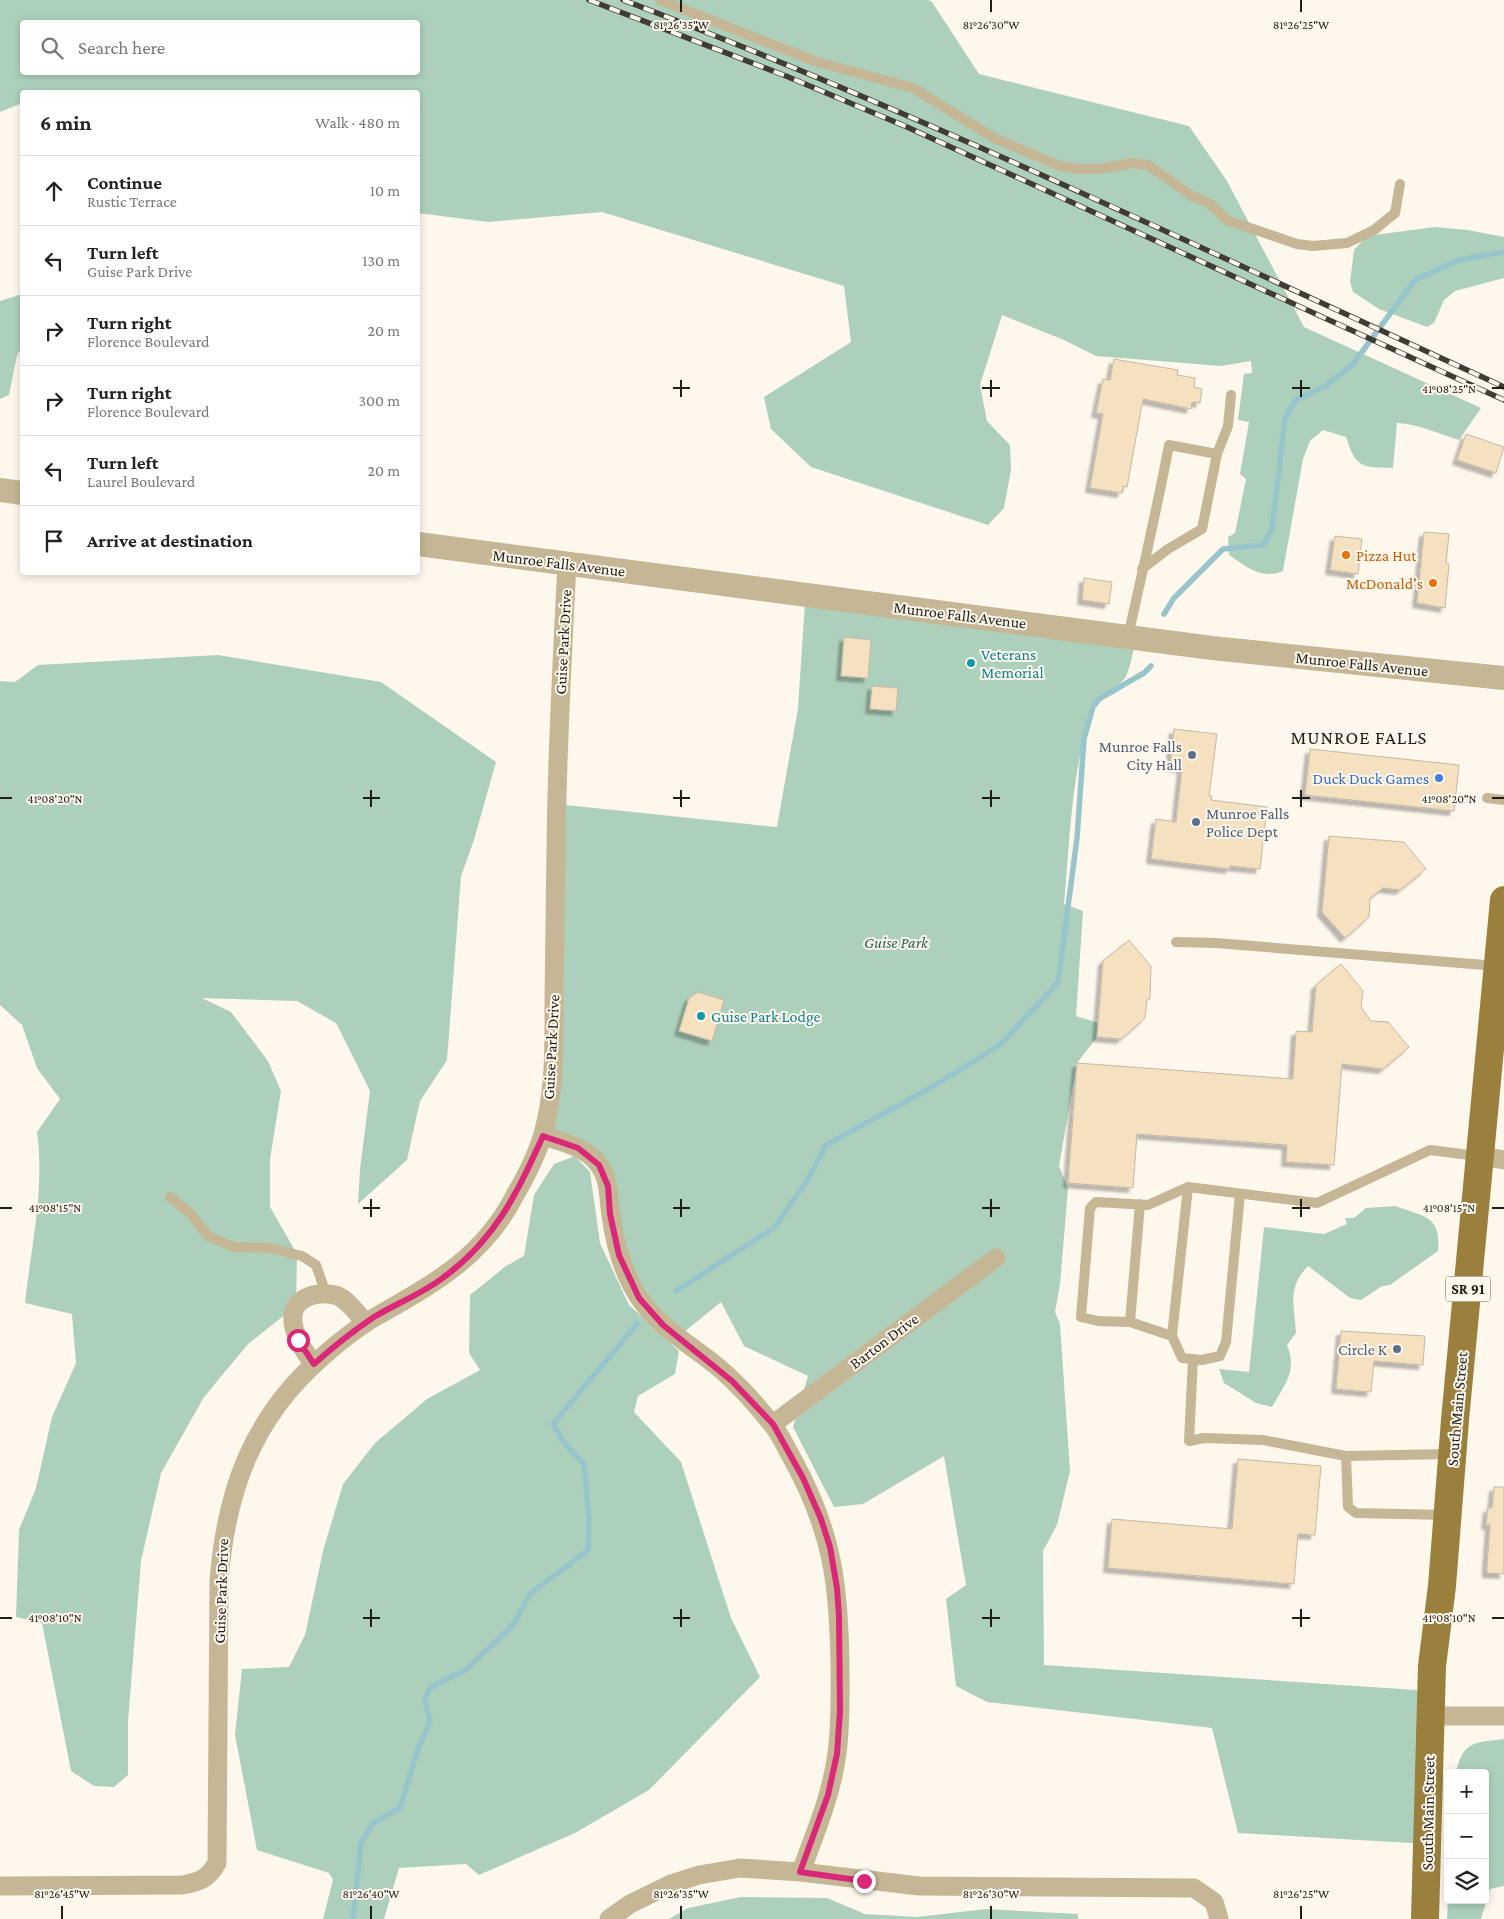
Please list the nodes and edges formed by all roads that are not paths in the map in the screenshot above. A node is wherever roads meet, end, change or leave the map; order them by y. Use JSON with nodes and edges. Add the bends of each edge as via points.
{"nodes":[{"id":1,"x":660,"y":0,"type":"edge"},
{"id":2,"x":1400,"y":184,"type":"dead end"},
{"id":3,"x":1231,"y":395,"type":"dead end"},
{"id":4,"x":1217,"y":454,"type":"junction"},
{"id":5,"x":0,"y":490,"type":"edge"},
{"id":6,"x":20,"y":493,"type":"edge"},
{"id":7,"x":420,"y":544,"type":"edge"},
{"id":8,"x":566,"y":564,"type":"junction"},
{"id":9,"x":1142,"y":569,"type":"junction"},
{"id":10,"x":1128,"y":636,"type":"junction"},
{"id":11,"x":1504,"y":678,"type":"edge"},
{"id":12,"x":1487,"y":798,"type":"dead end"},
{"id":13,"x":1504,"y":800,"type":"edge"},
{"id":14,"x":1504,"y":900,"type":"edge"},
{"id":15,"x":1176,"y":942,"type":"dead end"},
{"id":16,"x":1498,"y":966,"type":"junction"},
{"id":17,"x":543,"y":1136,"type":"junction"},
{"id":18,"x":1493,"y":1158,"type":"edge"},
{"id":19,"x":1188,"y":1187,"type":"junction"},
{"id":20,"x":1240,"y":1194,"type":"junction"},
{"id":21,"x":170,"y":1197,"type":"dead end"},
{"id":22,"x":1140,"y":1204,"type":"junction"},
{"id":23,"x":996,"y":1258,"type":"dead end"},
{"id":24,"x":326,"y":1294,"type":"junction"},
{"id":25,"x":1130,"y":1322,"type":"junction"},
{"id":26,"x":366,"y":1323,"type":"junction"},
{"id":27,"x":1172,"y":1336,"type":"junction"},
{"id":28,"x":1193,"y":1359,"type":"junction"},
{"id":29,"x":314,"y":1364,"type":"junction"},
{"id":30,"x":773,"y":1424,"type":"junction"},
{"id":31,"x":1453,"y":1454,"type":"junction"},
{"id":32,"x":1346,"y":1456,"type":"junction"},
{"id":33,"x":1448,"y":1515,"type":"junction"},
{"id":34,"x":1430,"y":1716,"type":"junction"},
{"id":35,"x":1504,"y":1716,"type":"edge"},
{"id":36,"x":800,"y":1872,"type":"junction"},
{"id":37,"x":0,"y":1886,"type":"edge"},
{"id":38,"x":609,"y":1919,"type":"edge"},
{"id":39,"x":1219,"y":1919,"type":"edge"},
{"id":40,"x":1425,"y":1919,"type":"edge"}],
"edges":[{"from":1,"to":2,"type":"lane","via":[[817,62],[913,88],[994,138],[1060,166],[1077,170],[1131,163],[1148,165],[1192,196],[1209,203],[1227,220],[1297,244],[1333,245],[1362,237],[1396,212]]},
{"from":3,"to":4,"type":"lane","via":[[1228,426]]},
{"from":4,"to":9,"type":"lane","via":[[1202,528]]},
{"from":4,"to":9,"type":"lane","via":[[1169,445],[1154,529]]},
{"from":5,"to":6,"type":"street"},
{"from":7,"to":8,"type":"street","name":"Munroe Falls Avenue"},
{"from":8,"to":10,"type":"street","name":"Munroe Falls Avenue"},
{"from":8,"to":17,"type":"street","name":"Guise Park Drive","via":[[556,804],[554,1062]]},
{"from":9,"to":10,"type":"lane"},
{"from":10,"to":11,"type":"street","name":"Munroe Falls Avenue","via":[[1221,649]]},
{"from":12,"to":13,"type":"lane"},
{"from":14,"to":16,"type":"main road","name":"South Main Street","number":"SR 91"},
{"from":15,"to":16,"type":"lane","via":[[1216,942]]},
{"from":16,"to":18,"type":"main road","name":"South Main Street","number":"SR 91"},
{"from":17,"to":26,"type":"street","name":"Guise Park Drive","via":[[514,1198],[471,1254],[431,1286]]},
{"from":17,"to":30,"type":"street","via":[[578,1148],[599,1165],[608,1186],[619,1255],[639,1298],[663,1325],[732,1381]]},
{"from":18,"to":20,"type":"lane","via":[[1430,1150],[1317,1203]]},
{"from":18,"to":31,"type":"main road","name":"South Main Street","number":"SR 91"},
{"from":19,"to":20,"type":"lane"},
{"from":19,"to":22,"type":"lane","via":[[1148,1205]]},
{"from":19,"to":27,"type":"lane"},
{"from":20,"to":28,"type":"lane","via":[[1224,1351],[1220,1356]]},
{"from":21,"to":24,"type":"lane","via":[[190,1213],[208,1236],[234,1247],[270,1248],[302,1256],[316,1265]]},
{"from":22,"to":25,"type":"lane"},
{"from":22,"to":25,"type":"lane","via":[[1092,1204],[1080,1313],[1084,1319]]},
{"from":23,"to":30,"type":"street","name":"Barton Drive"},
{"from":24,"to":26,"type":"street","via":[[338,1296]]},
{"from":24,"to":29,"type":"street","via":[[304,1298],[292,1316],[298,1340]]},
{"from":25,"to":27,"type":"lane"},
{"from":26,"to":29,"type":"street","name":"Guise Park Drive"},
{"from":27,"to":28,"type":"lane","via":[[1182,1358]]},
{"from":28,"to":32,"type":"lane","via":[[1189,1441],[1204,1438],[1263,1440]]},
{"from":29,"to":37,"type":"street","name":"Guise Park Drive","via":[[278,1403],[253,1444],[231,1498],[222,1540],[217,1863],[211,1874],[202,1881],[182,1885]]},
{"from":30,"to":36,"type":"street","via":[[821,1519],[830,1547],[839,1616],[837,1754],[828,1795]]},
{"from":31,"to":32,"type":"lane"},
{"from":31,"to":33,"type":"main road","name":"South Main Street","number":"SR 91"},
{"from":32,"to":33,"type":"lane","via":[[1348,1507],[1356,1513]]},
{"from":33,"to":34,"type":"main road","name":"South Main Street","number":"SR 91"},
{"from":34,"to":35,"type":"street"},
{"from":34,"to":40,"type":"main road","name":"South Main Street","number":"SR 91"},
{"from":36,"to":38,"type":"street","via":[[740,1868],[699,1875],[656,1891]]},
{"from":36,"to":39,"type":"street","via":[[919,1886],[1194,1888],[1214,1902]]}]}
